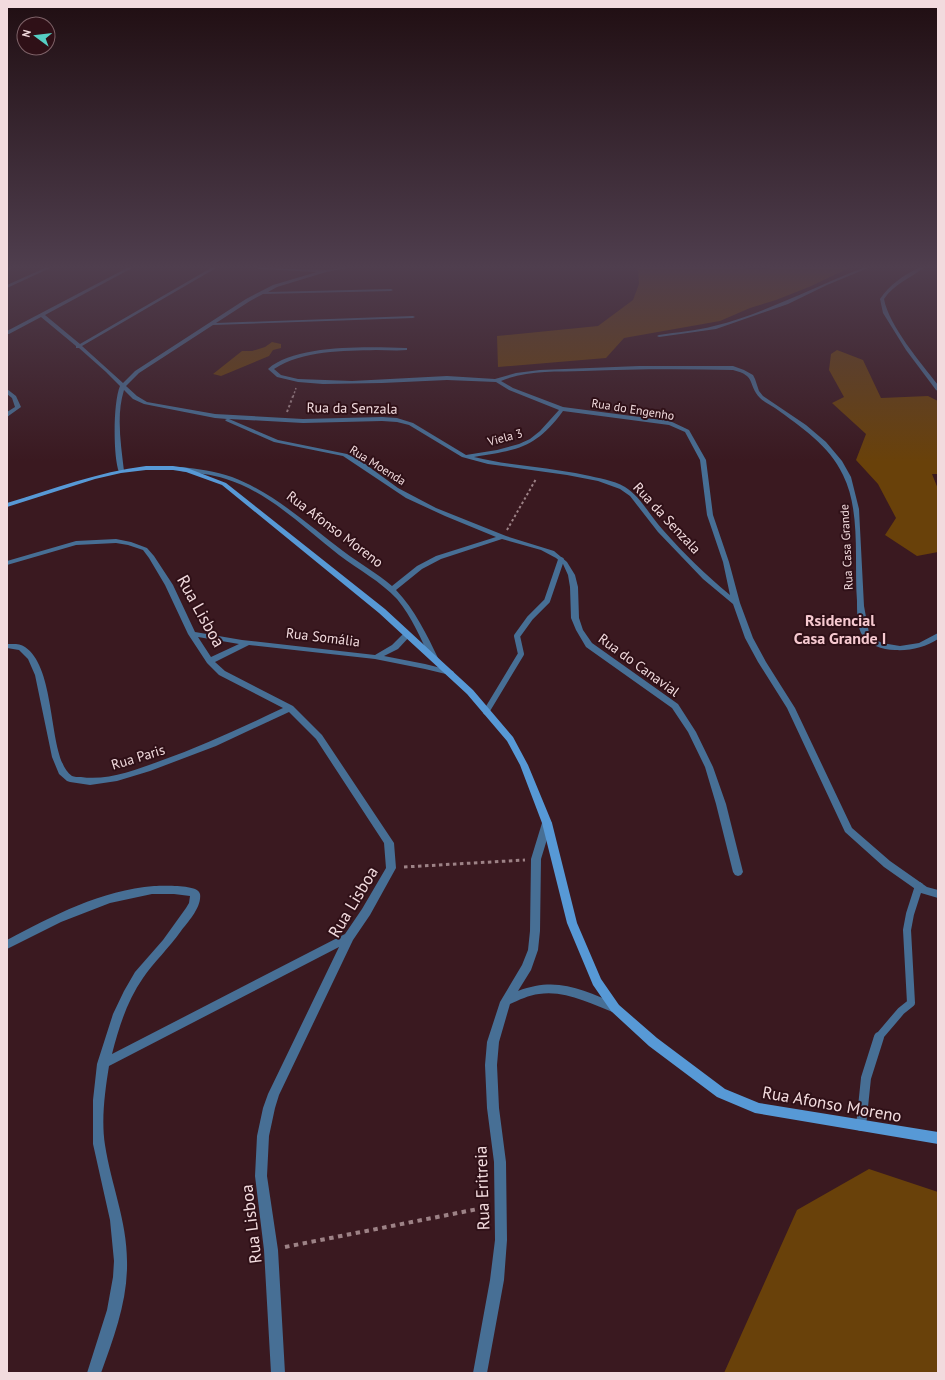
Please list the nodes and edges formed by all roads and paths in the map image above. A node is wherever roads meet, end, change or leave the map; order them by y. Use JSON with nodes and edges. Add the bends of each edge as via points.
{"nodes":[{"id":1,"x":62,"y":332,"type":"edge"},
{"id":2,"x":103,"y":332,"type":"edge"},
{"id":3,"x":199,"y":332,"type":"edge"},
{"id":4,"x":684,"y":332,"type":"edge"},
{"id":5,"x":897,"y":332,"type":"edge"},
{"id":6,"x":659,"y":336,"type":"dead end"},
{"id":7,"x":78,"y":347,"type":"junction"},
{"id":8,"x":404,"y":349,"type":"dead end"},
{"id":9,"x":299,"y":381,"type":"junction"},
{"id":10,"x":497,"y":381,"type":"junction"},
{"id":11,"x":123,"y":387,"type":"junction"},
{"id":12,"x":938,"y":389,"type":"edge"},
{"id":13,"x":7,"y":392,"type":"edge"},
{"id":14,"x":562,"y":409,"type":"junction"},
{"id":15,"x":7,"y":415,"type":"edge"},
{"id":16,"x":215,"y":416,"type":"junction"},
{"id":17,"x":284,"y":420,"type":"junction"},
{"id":18,"x":464,"y":456,"type":"junction"},
{"id":19,"x":181,"y":469,"type":"junction"},
{"id":20,"x":542,"y":470,"type":"junction"},
{"id":21,"x":121,"y":471,"type":"junction"},
{"id":22,"x":7,"y":505,"type":"edge"},
{"id":23,"x":503,"y":538,"type":"junction"},
{"id":24,"x":561,"y":560,"type":"junction"},
{"id":25,"x":7,"y":563,"type":"edge"},
{"id":26,"x":392,"y":590,"type":"junction"},
{"id":27,"x":736,"y":603,"type":"junction"},
{"id":28,"x":192,"y":634,"type":"junction"},
{"id":29,"x":407,"y":635,"type":"junction"},
{"id":30,"x":938,"y":635,"type":"edge"},
{"id":31,"x":248,"y":643,"type":"junction"},
{"id":32,"x":7,"y":646,"type":"edge"},
{"id":33,"x":376,"y":657,"type":"junction"},
{"id":34,"x":436,"y":661,"type":"junction"},
{"id":35,"x":210,"y":662,"type":"junction"},
{"id":36,"x":450,"y":673,"type":"junction"},
{"id":37,"x":290,"y":708,"type":"junction"},
{"id":38,"x":486,"y":712,"type":"junction"},
{"id":39,"x":547,"y":824,"type":"junction"},
{"id":40,"x":536,"y":860,"type":"junction"},
{"id":41,"x":391,"y":868,"type":"junction"},
{"id":42,"x":738,"y":872,"type":"dead end"},
{"id":43,"x":919,"y":886,"type":"junction"},
{"id":44,"x":938,"y":894,"type":"edge"},
{"id":45,"x":349,"y":937,"type":"junction"},
{"id":46,"x":7,"y":945,"type":"edge"},
{"id":47,"x":505,"y":1002,"type":"junction"},
{"id":48,"x":615,"y":1008,"type":"junction"},
{"id":49,"x":103,"y":1064,"type":"junction"},
{"id":50,"x":861,"y":1126,"type":"junction"},
{"id":51,"x":938,"y":1138,"type":"edge"},
{"id":52,"x":500,"y":1204,"type":"junction"},
{"id":53,"x":271,"y":1250,"type":"junction"},
{"id":54,"x":94,"y":1373,"type":"edge"},
{"id":55,"x":278,"y":1373,"type":"edge"},
{"id":56,"x":480,"y":1373,"type":"edge"}],
"edges":[{"from":1,"to":7,"type":"street","name":"Rua da Senzala"},
{"from":2,"to":7,"type":"street"},
{"from":3,"to":11,"type":"street","via":[[150,363]]},
{"from":4,"to":6,"type":"street"},
{"from":5,"to":12,"type":"street"},
{"from":7,"to":11,"type":"street","name":"Rua da Senzala","via":[[110,372]]},
{"from":8,"to":9,"type":"street","name":"Rua Casa Grande","via":[[316,353],[283,360],[271,368],[276,376]]},
{"from":9,"to":10,"type":"street","name":"Rua Casa Grande","via":[[449,378]]},
{"from":9,"to":17,"type":"path"},
{"from":10,"to":14,"type":"street","name":"Rua do Engenho"},
{"from":10,"to":30,"type":"street","name":"Rua Casa Grande","via":[[531,372],[572,370],[733,368],[748,373],[754,381],[756,391],[764,399],[814,434],[832,450],[843,467],[854,494],[858,523],[859,584],[864,632],[877,644],[897,648],[912,648]]},
{"from":11,"to":16,"type":"street","name":"Rua da Senzala","via":[[139,401]]},
{"from":11,"to":21,"type":"street","via":[[119,400]]},
{"from":13,"to":15,"type":"street","via":[[14,397],[18,406]]},
{"from":14,"to":18,"type":"street","name":"Viela 3","via":[[538,438],[523,445]]},
{"from":14,"to":27,"type":"street","name":"Rua do Engenho","via":[[670,423],[687,431],[703,460],[710,515],[726,562]]},
{"from":16,"to":17,"type":"street","name":"Rua da Senzala"},
{"from":16,"to":23,"type":"street","name":"Rua Moenda","via":[[236,422],[276,441],[345,455],[396,489]]},
{"from":17,"to":18,"type":"street","name":"Rua da Senzala","via":[[397,420],[411,424]]},
{"from":18,"to":20,"type":"street","name":"Rua da Senzala"},
{"from":19,"to":21,"type":"main road","name":"Rua Afonso Moreno","via":[[146,468]]},
{"from":19,"to":26,"type":"street","name":"Rua Afonso Moreno","via":[[233,478],[263,493]]},
{"from":19,"to":29,"type":"main road","name":"Rua Afonso Moreno","via":[[224,484],[357,590]]},
{"from":20,"to":23,"type":"path"},
{"from":20,"to":27,"type":"street","name":"Rua da Senzala","via":[[600,480],[622,488],[632,495],[660,531],[705,578]]},
{"from":21,"to":22,"type":"main road","name":"Rua Afonso Moreno"},
{"from":23,"to":24,"type":"street","name":"Rua do Canavial","via":[[544,548],[555,553]]},
{"from":23,"to":26,"type":"street","via":[[450,553],[429,562]]},
{"from":24,"to":38,"type":"lane","via":[[547,601],[517,636],[521,654]]},
{"from":24,"to":42,"type":"street","name":"Rua do Canavial","via":[[570,571],[575,585],[574,613],[581,635],[589,646],[675,706],[692,732],[709,768],[721,804]]},
{"from":25,"to":28,"type":"street","name":"Rua Lisboa","via":[[76,543],[116,541],[144,548],[169,585]]},
{"from":26,"to":34,"type":"street","name":"Rua Afonso Moreno","via":[[409,610]]},
{"from":27,"to":43,"type":"street","via":[[749,638],[791,708],[848,830],[887,864]]},
{"from":28,"to":31,"type":"street","name":"Rua Somália"},
{"from":28,"to":35,"type":"street","name":"Rua Lisboa"},
{"from":29,"to":33,"type":"street","via":[[395,647]]},
{"from":29,"to":34,"type":"main road","name":"Rua Afonso Moreno"},
{"from":31,"to":33,"type":"street","name":"Rua Somália"},
{"from":31,"to":35,"type":"street"},
{"from":32,"to":37,"type":"street","name":"Rua Paris","via":[[22,648],[31,656],[41,682],[61,770],[68,779],[84,782],[126,777],[184,756]]},
{"from":33,"to":36,"type":"street","name":"Rua Somália"},
{"from":34,"to":36,"type":"main road","name":"Rua Afonso Moreno"},
{"from":35,"to":37,"type":"street","name":"Rua Lisboa","via":[[222,673]]},
{"from":36,"to":38,"type":"main road","name":"Rua Afonso Moreno"},
{"from":37,"to":41,"type":"street","name":"Rua Lisboa","via":[[319,737],[390,843]]},
{"from":38,"to":39,"type":"main road","name":"Rua Afonso Moreno","via":[[510,739],[524,765]]},
{"from":39,"to":40,"type":"street"},
{"from":39,"to":48,"type":"main road","name":"Rua Afonso Moreno","via":[[572,923],[597,982]]},
{"from":40,"to":41,"type":"path"},
{"from":40,"to":47,"type":"street","via":[[533,950],[527,967]]},
{"from":41,"to":45,"type":"street","name":"Rua Lisboa"},
{"from":43,"to":44,"type":"street"},
{"from":43,"to":50,"type":"lane","via":[[907,930],[911,1003],[878,1038],[866,1078]]},
{"from":45,"to":49,"type":"street"},
{"from":45,"to":53,"type":"street","name":"Rua Lisboa","via":[[269,1108],[263,1136],[261,1176]]},
{"from":46,"to":49,"type":"street","via":[[80,909],[110,899],[148,891],[194,892],[196,898],[190,911],[139,976],[122,1006]]},
{"from":47,"to":48,"type":"street","via":[[542,988],[562,990]]},
{"from":47,"to":52,"type":"street","name":"Rua Eritreia","via":[[493,1042],[491,1065],[500,1162]]},
{"from":48,"to":50,"type":"main road","name":"Rua Afonso Moreno","via":[[653,1042],[721,1093],[759,1109]]},
{"from":49,"to":54,"type":"street","via":[[99,1144],[120,1246],[121,1270],[109,1328]]},
{"from":50,"to":51,"type":"main road","name":"Rua Afonso Moreno"},
{"from":52,"to":53,"type":"path"},
{"from":52,"to":56,"type":"street","name":"Rua Eritreia","via":[[501,1240],[497,1280]]},
{"from":53,"to":55,"type":"street","name":"Rua Lisboa"}]}
